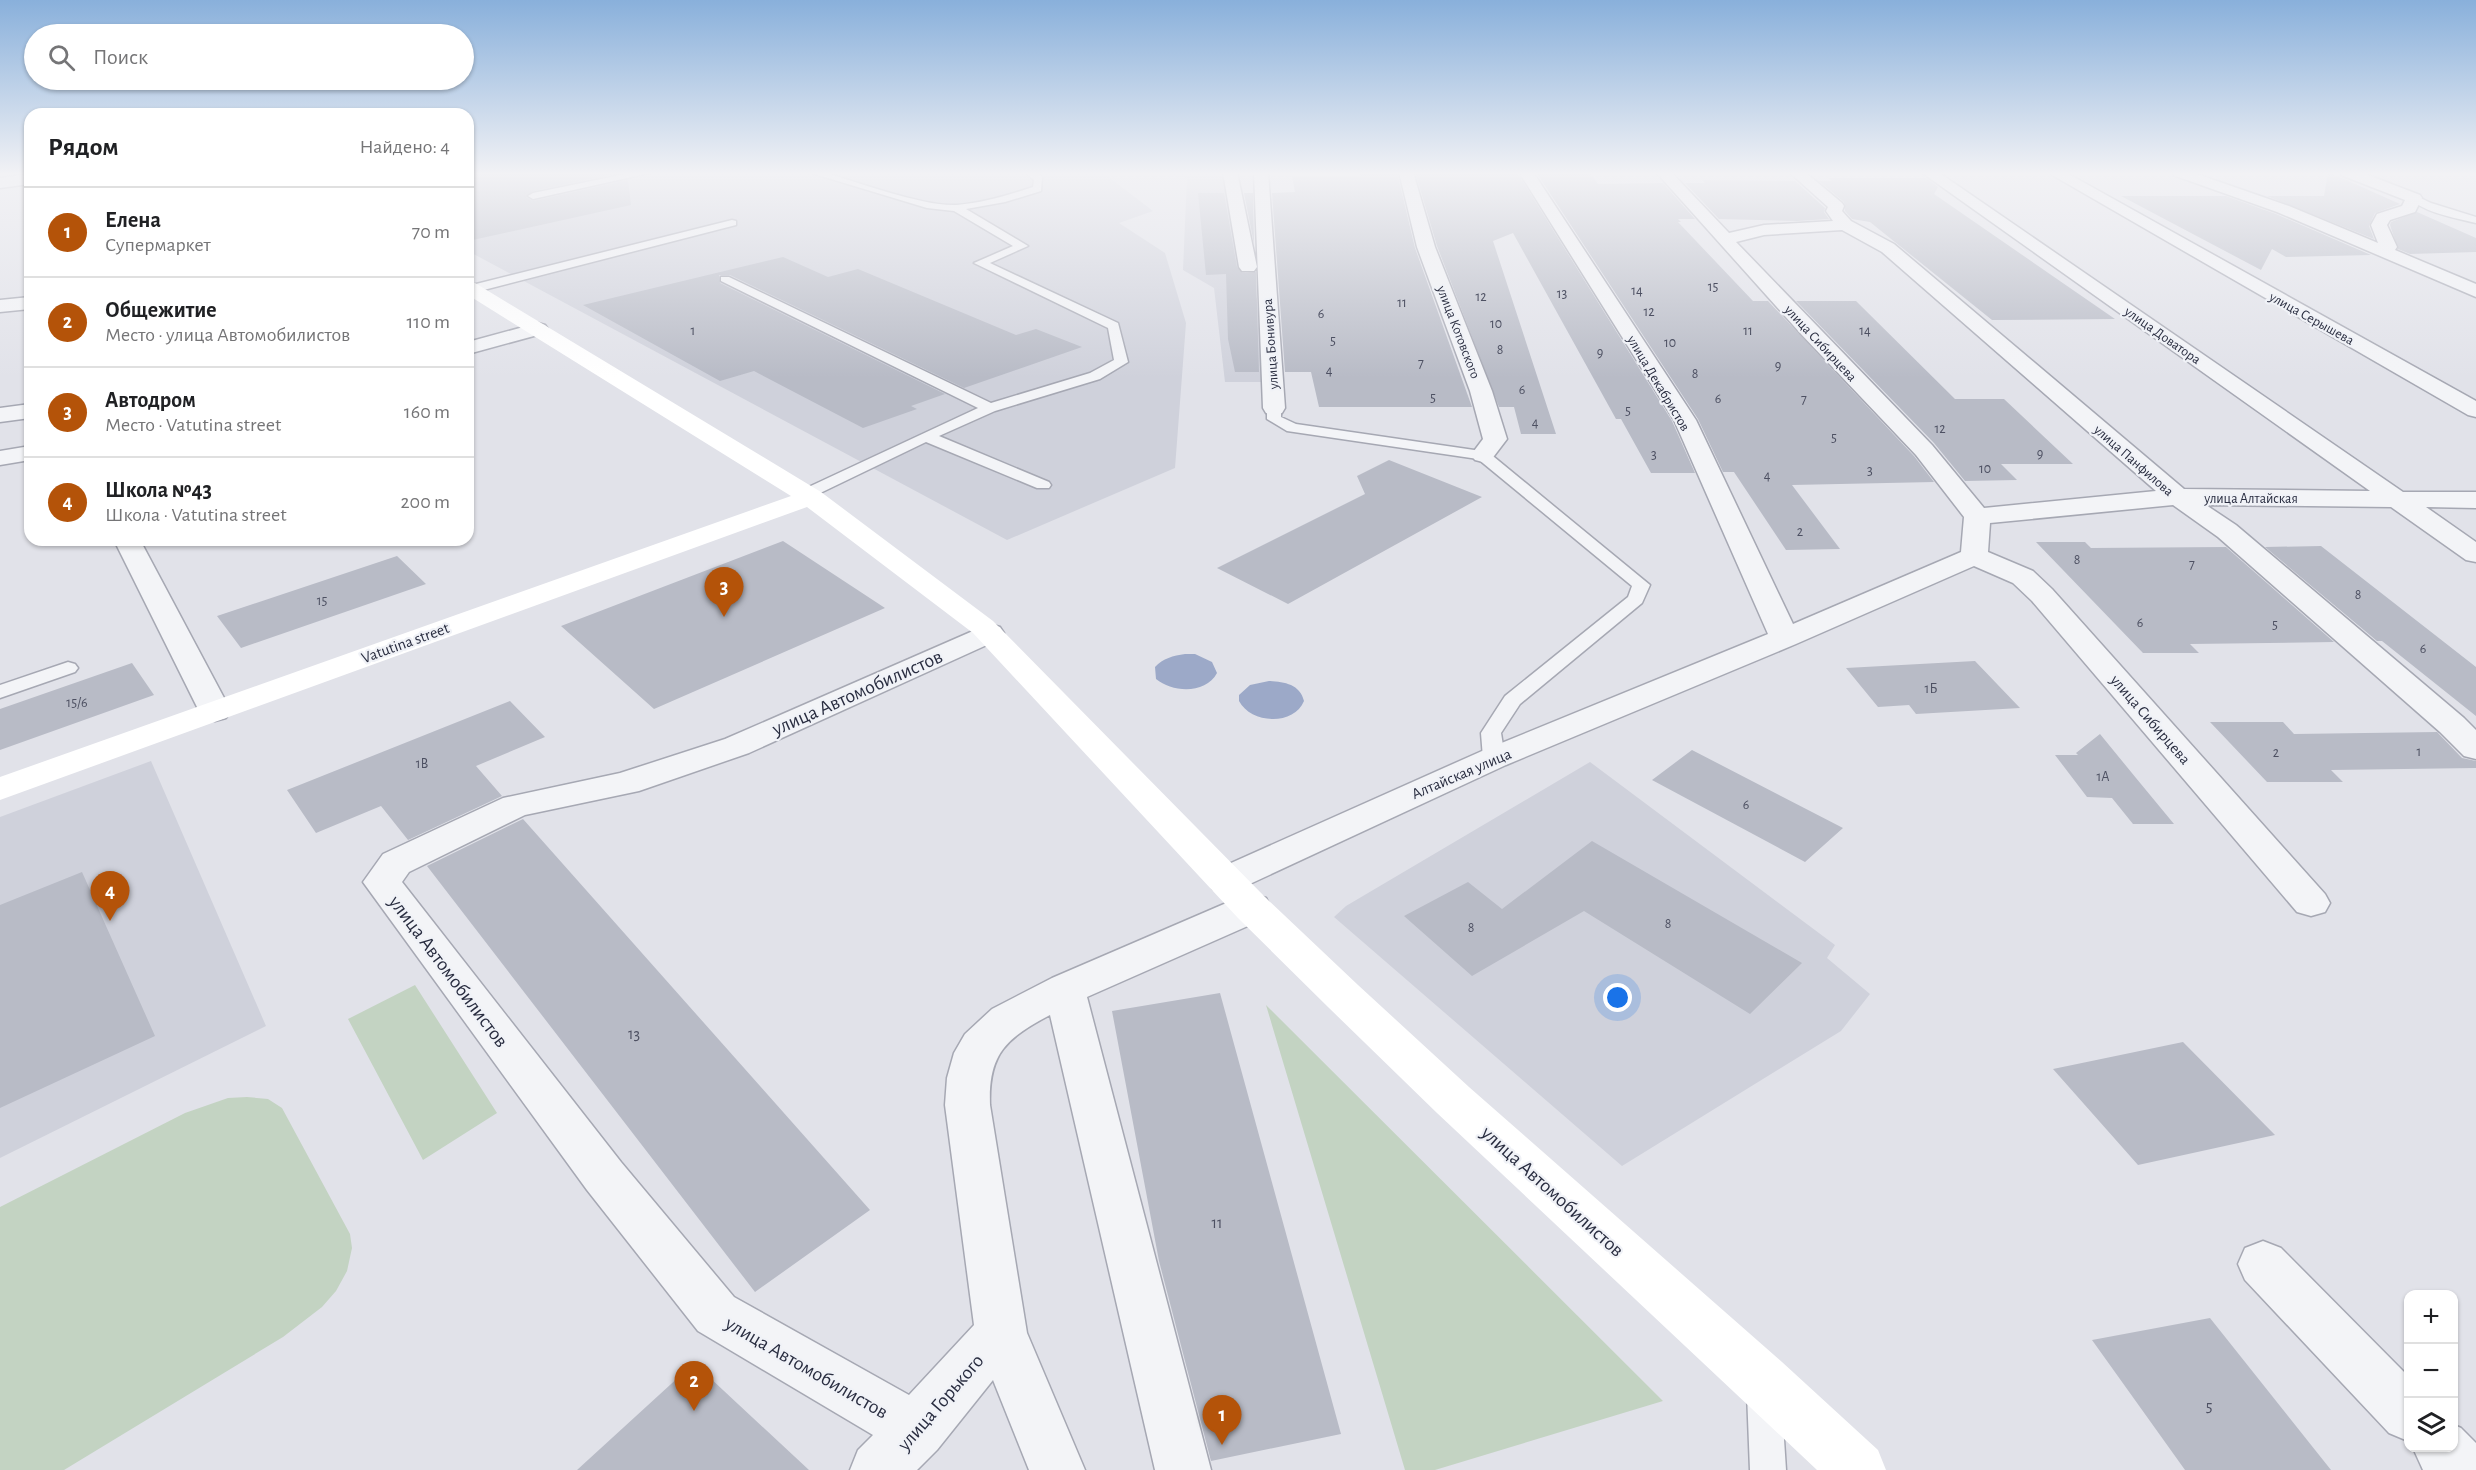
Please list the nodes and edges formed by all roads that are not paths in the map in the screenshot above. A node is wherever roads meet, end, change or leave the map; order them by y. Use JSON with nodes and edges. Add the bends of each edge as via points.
{"nodes":[{"id":1,"x":661,"y":241,"type":"edge"},
{"id":2,"x":1013,"y":241,"type":"edge"},
{"id":3,"x":1243,"y":241,"type":"edge"},
{"id":4,"x":1264,"y":241,"type":"edge"},
{"id":5,"x":1424,"y":241,"type":"edge"},
{"id":6,"x":1570,"y":241,"type":"edge"},
{"id":7,"x":1727,"y":241,"type":"edge"},
{"id":8,"x":1874,"y":241,"type":"edge"},
{"id":9,"x":2027,"y":241,"type":"edge"},
{"id":10,"x":2176,"y":241,"type":"edge"},
{"id":11,"x":2358,"y":241,"type":"edge"},
{"id":12,"x":2385,"y":241,"type":"edge"},
{"id":13,"x":2383,"y":251,"type":"junction"},
{"id":14,"x":725,"y":279,"type":"dead end"},
{"id":15,"x":474,"y":287,"type":"edge"},
{"id":16,"x":1266,"y":288,"type":"junction"},
{"id":17,"x":474,"y":290,"type":"edge"},
{"id":18,"x":2476,"y":291,"type":"edge"},
{"id":19,"x":24,"y":304,"type":"edge"},
{"id":20,"x":0,"y":306,"type":"edge"},
{"id":21,"x":538,"y":329,"type":"junction"},
{"id":22,"x":474,"y":346,"type":"edge"},
{"id":23,"x":990,"y":408,"type":"junction"},
{"id":24,"x":1274,"y":408,"type":"joint"},
{"id":25,"x":2476,"y":410,"type":"edge"},
{"id":26,"x":24,"y":412,"type":"edge"},
{"id":27,"x":0,"y":415,"type":"edge"},
{"id":28,"x":926,"y":436,"type":"junction"},
{"id":29,"x":24,"y":454,"type":"edge"},
{"id":30,"x":1483,"y":455,"type":"junction"},
{"id":31,"x":0,"y":458,"type":"edge"},
{"id":32,"x":1043,"y":485,"type":"dead end"},
{"id":33,"x":809,"y":496,"type":"junction"},
{"id":34,"x":2178,"y":497,"type":"junction"},
{"id":35,"x":2398,"y":498,"type":"junction"},
{"id":36,"x":2476,"y":500,"type":"edge"},
{"id":37,"x":1977,"y":516,"type":"junction"},
{"id":38,"x":130,"y":546,"type":"edge"},
{"id":39,"x":2476,"y":554,"type":"edge"},
{"id":40,"x":1974,"y":556,"type":"junction"},
{"id":41,"x":989,"y":633,"type":"junction"},
{"id":42,"x":1785,"y":638,"type":"junction"},
{"id":43,"x":68,"y":668,"type":"dead end"},
{"id":44,"x":0,"y":692,"type":"edge"},
{"id":45,"x":215,"y":711,"type":"junction"},
{"id":46,"x":2476,"y":749,"type":"edge"},
{"id":47,"x":1494,"y":758,"type":"junction"},
{"id":48,"x":0,"y":789,"type":"edge"},
{"id":49,"x":1239,"y":894,"type":"junction"},
{"id":50,"x":2311,"y":903,"type":"dead end"},
{"id":51,"x":1065,"y":990,"type":"junction"},
{"id":52,"x":2263,"y":1264,"type":"dead end"},
{"id":53,"x":1001,"y":1333,"type":"junction"},
{"id":54,"x":1763,"y":1380,"type":"junction"},
{"id":55,"x":2404,"y":1409,"type":"edge"},
{"id":56,"x":917,"y":1430,"type":"junction"},
{"id":57,"x":2445,"y":1452,"type":"edge"},
{"id":58,"x":878,"y":1470,"type":"edge"},
{"id":59,"x":1057,"y":1470,"type":"edge"},
{"id":60,"x":1183,"y":1470,"type":"edge"},
{"id":61,"x":1768,"y":1470,"type":"edge"},
{"id":62,"x":1858,"y":1470,"type":"edge"},
{"id":63,"x":2463,"y":1470,"type":"edge"}],
"edges":[{"from":1,"to":15,"type":"lane"},
{"from":2,"to":23,"type":"lane","via":[[1022,246],[980,263],[1114,326],[1121,362],[1095,376]]},
{"from":3,"to":16,"type":"street","via":[[1250,276]]},
{"from":4,"to":16,"type":"street","name":"улица Бонивура"},
{"from":5,"to":30,"type":"street","name":"улица Котовского","via":[[1495,439]]},
{"from":6,"to":42,"type":"street","name":"улица Декабристов","via":[[1685,420]]},
{"from":7,"to":37,"type":"street","name":"улица Сибирцева","via":[[1924,450]]},
{"from":8,"to":34,"type":"street","name":"улица Панфилова","via":[[1888,248]]},
{"from":9,"to":35,"type":"street","name":"улица Доватора"},
{"from":10,"to":25,"type":"street","name":"улица Серышева"},
{"from":11,"to":13,"type":"street"},
{"from":12,"to":13,"type":"street","via":[[2388,247]]},
{"from":13,"to":18,"type":"street"},
{"from":14,"to":23,"type":"lane"},
{"from":16,"to":24,"type":"street","name":"улица Бонивура"},
{"from":17,"to":21,"type":"street","name":"улица Автомобилистов"},
{"from":19,"to":20,"type":"street"},
{"from":21,"to":22,"type":"street"},
{"from":21,"to":33,"type":"street","name":"улица Автомобилистов"},
{"from":23,"to":28,"type":"lane"},
{"from":24,"to":30,"type":"lane","via":[[1275,419],[1292,428]]},
{"from":26,"to":27,"type":"street"},
{"from":28,"to":32,"type":"lane"},
{"from":28,"to":33,"type":"lane"},
{"from":29,"to":31,"type":"street"},
{"from":30,"to":47,"type":"lane","via":[[1641,585],[1636,598],[1512,700],[1491,733]]},
{"from":33,"to":41,"type":"street","name":"улица Автомобилистов"},
{"from":33,"to":45,"type":"street","name":"Vatutina street"},
{"from":34,"to":35,"type":"street","name":"улица Алтайская"},
{"from":34,"to":37,"type":"street","name":"улица Алтайская"},
{"from":34,"to":46,"type":"street","name":"улица Панфилова","via":[[2227,531]]},
{"from":35,"to":36,"type":"street","name":"улица Алтайская"},
{"from":35,"to":39,"type":"street","name":"улица Доватора"},
{"from":37,"to":40,"type":"street"},
{"from":38,"to":45,"type":"street"},
{"from":40,"to":42,"type":"street","name":"Алтайская улица"},
{"from":40,"to":50,"type":"street","name":"улица Сибирцева","via":[[2023,577],[2042,594]]},
{"from":41,"to":49,"type":"street","name":"улица Автомобилистов"},
{"from":41,"to":56,"type":"street","name":"улица Автомобилистов","via":[[737,746],[627,783],[515,806],[396,863],[381,882],[604,1176],[716,1314]]},
{"from":42,"to":47,"type":"street","name":"Алтайская улица"},
{"from":43,"to":44,"type":"lane"},
{"from":45,"to":48,"type":"street","name":"Vatutina street"},
{"from":47,"to":49,"type":"street","name":"Алтайская улица"},
{"from":49,"to":51,"type":"street"},
{"from":49,"to":54,"type":"street","name":"улица Автомобилистов","via":[[1453,1100]]},
{"from":51,"to":53,"type":"street","via":[[1032,1006],[991,1034],[979,1048],[969,1079],[968,1113]]},
{"from":51,"to":60,"type":"street"},
{"from":52,"to":55,"type":"street"},
{"from":53,"to":56,"type":"street","name":"улица Горького"},
{"from":53,"to":59,"type":"street"},
{"from":54,"to":61,"type":"lane"},
{"from":54,"to":62,"type":"street","name":"улица Автомобилистов"},
{"from":56,"to":58,"type":"street","name":"улица Горького"},
{"from":57,"to":63,"type":"street"}]}
